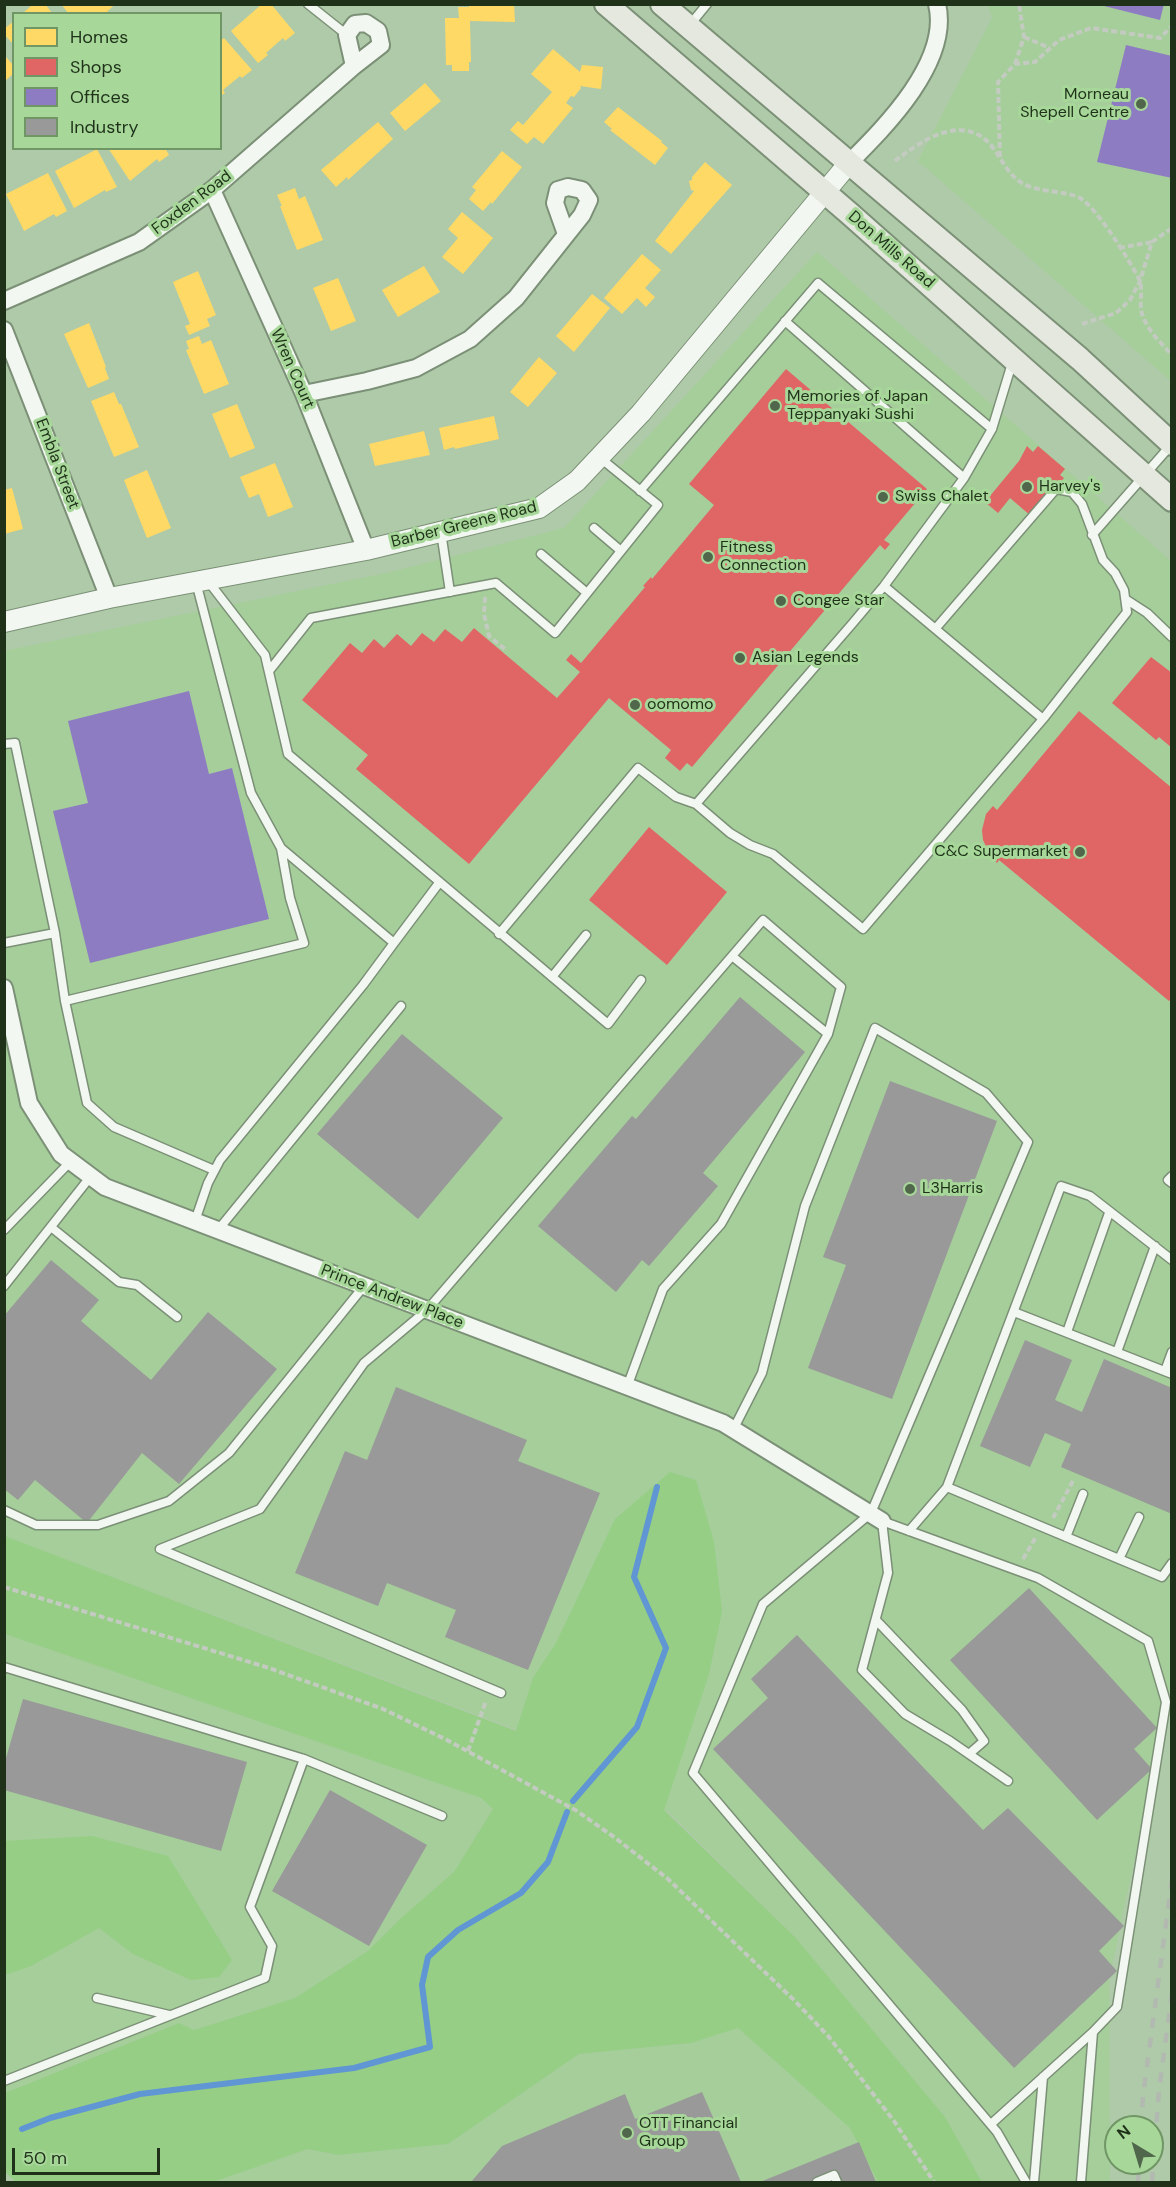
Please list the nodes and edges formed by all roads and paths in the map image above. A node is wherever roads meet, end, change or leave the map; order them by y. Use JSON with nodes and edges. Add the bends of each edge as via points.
{"nodes":[{"id":1,"x":308,"y":4,"type":"edge"},
{"id":2,"x":606,"y":4,"type":"edge"},
{"id":3,"x":662,"y":4,"type":"edge"},
{"id":4,"x":706,"y":4,"type":"edge"},
{"id":5,"x":937,"y":4,"type":"edge"},
{"id":6,"x":1019,"y":4,"type":"edge"},
{"id":7,"x":1172,"y":26,"type":"edge"},
{"id":8,"x":688,"y":27,"type":"junction"},
{"id":9,"x":348,"y":35,"type":"junction"},
{"id":10,"x":1024,"y":37,"type":"junction"},
{"id":11,"x":1050,"y":48,"type":"junction"},
{"id":12,"x":1015,"y":64,"type":"junction"},
{"id":13,"x":354,"y":66,"type":"junction"},
{"id":14,"x":1000,"y":158,"type":"junction"},
{"id":15,"x":895,"y":161,"type":"dead end"},
{"id":16,"x":849,"y":163,"type":"junction"},
{"id":17,"x":212,"y":190,"type":"junction"},
{"id":18,"x":824,"y":192,"type":"junction"},
{"id":19,"x":1172,"y":228,"type":"edge"},
{"id":20,"x":567,"y":234,"type":"dead end"},
{"id":21,"x":1152,"y":242,"type":"junction"},
{"id":22,"x":1119,"y":248,"type":"junction"},
{"id":23,"x":1140,"y":281,"type":"junction"},
{"id":24,"x":4,"y":301,"type":"edge"},
{"id":25,"x":786,"y":321,"type":"junction"},
{"id":26,"x":1082,"y":324,"type":"dead end"},
{"id":27,"x":4,"y":330,"type":"edge"},
{"id":28,"x":1172,"y":355,"type":"edge"},
{"id":29,"x":1013,"y":359,"type":"junction"},
{"id":30,"x":304,"y":394,"type":"junction"},
{"id":31,"x":992,"y":429,"type":"junction"},
{"id":32,"x":1172,"y":444,"type":"edge"},
{"id":33,"x":598,"y":457,"type":"junction"},
{"id":34,"x":1143,"y":476,"type":"junction"},
{"id":35,"x":964,"y":478,"type":"junction"},
{"id":36,"x":640,"y":491,"type":"junction"},
{"id":37,"x":1172,"y":500,"type":"edge"},
{"id":38,"x":594,"y":528,"type":"dead end"},
{"id":39,"x":441,"y":532,"type":"junction"},
{"id":40,"x":1092,"y":535,"type":"junction"},
{"id":41,"x":366,"y":550,"type":"junction"},
{"id":42,"x":621,"y":551,"type":"junction"},
{"id":43,"x":541,"y":554,"type":"dead end"},
{"id":44,"x":201,"y":581,"type":"junction"},
{"id":45,"x":486,"y":585,"type":"junction"},
{"id":46,"x":884,"y":586,"type":"junction"},
{"id":47,"x":450,"y":591,"type":"junction"},
{"id":48,"x":587,"y":593,"type":"junction"},
{"id":49,"x":109,"y":598,"type":"junction"},
{"id":50,"x":1127,"y":600,"type":"junction"},
{"id":51,"x":4,"y":622,"type":"edge"},
{"id":52,"x":936,"y":628,"type":"junction"},
{"id":53,"x":1172,"y":637,"type":"edge"},
{"id":54,"x":506,"y":650,"type":"dead end"},
{"id":55,"x":269,"y":671,"type":"junction"},
{"id":56,"x":1043,"y":719,"type":"junction"},
{"id":57,"x":4,"y":744,"type":"edge"},
{"id":58,"x":696,"y":804,"type":"junction"},
{"id":59,"x":281,"y":848,"type":"junction"},
{"id":60,"x":439,"y":883,"type":"junction"},
{"id":61,"x":55,"y":933,"type":"junction"},
{"id":62,"x":499,"y":934,"type":"junction"},
{"id":63,"x":586,"y":935,"type":"dead end"},
{"id":64,"x":4,"y":943,"type":"edge"},
{"id":65,"x":394,"y":943,"type":"junction"},
{"id":66,"x":732,"y":956,"type":"junction"},
{"id":67,"x":552,"y":977,"type":"junction"},
{"id":68,"x":641,"y":980,"type":"dead end"},
{"id":69,"x":4,"y":988,"type":"edge"},
{"id":70,"x":65,"y":1001,"type":"junction"},
{"id":71,"x":401,"y":1006,"type":"dead end"},
{"id":72,"x":828,"y":1034,"type":"junction"},
{"id":73,"x":71,"y":1161,"type":"junction"},
{"id":74,"x":214,"y":1170,"type":"junction"},
{"id":75,"x":92,"y":1176,"type":"junction"},
{"id":76,"x":1172,"y":1176,"type":"edge"},
{"id":77,"x":1172,"y":1183,"type":"edge"},
{"id":78,"x":1109,"y":1213,"type":"junction"},
{"id":79,"x":195,"y":1221,"type":"junction"},
{"id":80,"x":51,"y":1227,"type":"junction"},
{"id":81,"x":4,"y":1230,"type":"edge"},
{"id":82,"x":218,"y":1230,"type":"junction"},
{"id":83,"x":1155,"y":1246,"type":"junction"},
{"id":84,"x":1172,"y":1260,"type":"edge"},
{"id":85,"x":4,"y":1286,"type":"edge"},
{"id":86,"x":364,"y":1286,"type":"junction"},
{"id":87,"x":427,"y":1310,"type":"junction"},
{"id":88,"x":1014,"y":1312,"type":"junction"},
{"id":89,"x":177,"y":1317,"type":"dead end"},
{"id":90,"x":1067,"y":1332,"type":"junction"},
{"id":91,"x":1117,"y":1352,"type":"junction"},
{"id":92,"x":1172,"y":1352,"type":"edge"},
{"id":93,"x":1168,"y":1373,"type":"edge"},
{"id":94,"x":627,"y":1387,"type":"junction"},
{"id":95,"x":733,"y":1430,"type":"junction"},
{"id":96,"x":947,"y":1487,"type":"junction"},
{"id":97,"x":1083,"y":1494,"type":"dead end"},
{"id":98,"x":4,"y":1510,"type":"edge"},
{"id":99,"x":876,"y":1517,"type":"junction"},
{"id":100,"x":1138,"y":1517,"type":"dead end"},
{"id":101,"x":909,"y":1531,"type":"junction"},
{"id":102,"x":1066,"y":1537,"type":"junction"},
{"id":103,"x":1119,"y":1559,"type":"junction"},
{"id":104,"x":1172,"y":1563,"type":"edge"},
{"id":105,"x":4,"y":1587,"type":"edge"},
{"id":106,"x":876,"y":1620,"type":"junction"},
{"id":107,"x":4,"y":1667,"type":"edge"},
{"id":108,"x":491,"y":1689,"type":"junction"},
{"id":109,"x":501,"y":1693,"type":"dead end"},
{"id":110,"x":468,"y":1751,"type":"junction"},
{"id":111,"x":969,"y":1754,"type":"junction"},
{"id":112,"x":304,"y":1759,"type":"junction"},
{"id":113,"x":1008,"y":1780,"type":"dead end"},
{"id":114,"x":442,"y":1816,"type":"dead end"},
{"id":115,"x":98,"y":1998,"type":"dead end"},
{"id":116,"x":170,"y":2015,"type":"junction"},
{"id":117,"x":1093,"y":2032,"type":"junction"},
{"id":118,"x":1043,"y":2077,"type":"junction"},
{"id":119,"x":4,"y":2081,"type":"edge"},
{"id":120,"x":991,"y":2124,"type":"junction"},
{"id":121,"x":817,"y":2182,"type":"edge"},
{"id":122,"x":837,"y":2182,"type":"edge"},
{"id":123,"x":934,"y":2182,"type":"edge"},
{"id":124,"x":1026,"y":2182,"type":"edge"},
{"id":125,"x":1034,"y":2182,"type":"edge"},
{"id":126,"x":1082,"y":2182,"type":"edge"}],
"edges":[{"from":1,"to":9,"type":"lane"},
{"from":2,"to":18,"type":"main road","name":"Don Mills Road"},
{"from":3,"to":8,"type":"main road"},
{"from":4,"to":8,"type":"lane"},
{"from":5,"to":16,"type":"street","via":[[938,38],[927,69]]},
{"from":6,"to":10,"type":"path"},
{"from":7,"to":11,"type":"path","via":[[1160,38],[1091,28],[1059,40]]},
{"from":8,"to":16,"type":"main road"},
{"from":9,"to":13,"type":"street"},
{"from":9,"to":13,"type":"street","name":"Foxden Road","via":[[355,24],[366,23],[378,31],[381,45]]},
{"from":10,"to":11,"type":"path"},
{"from":10,"to":12,"type":"path"},
{"from":11,"to":12,"type":"path","via":[[1035,62]]},
{"from":12,"to":14,"type":"path","via":[[998,82]]},
{"from":13,"to":17,"type":"street","name":"Foxden Road"},
{"from":14,"to":15,"type":"path","via":[[981,136],[965,130],[937,135]]},
{"from":14,"to":22,"type":"path","via":[[1019,182],[1080,198],[1100,218]]},
{"from":16,"to":18,"type":"street","name":"Barber Greene Road"},
{"from":16,"to":32,"type":"main road","via":[[1080,359]]},
{"from":17,"to":24,"type":"street","name":"Foxden Road","via":[[139,242]]},
{"from":17,"to":30,"type":"street","name":"Wren Court"},
{"from":18,"to":29,"type":"main road","name":"Don Mills Road"},
{"from":18,"to":33,"type":"street","name":"Barber Greene Road","via":[[641,413]]},
{"from":19,"to":21,"type":"path"},
{"from":20,"to":30,"type":"street","via":[[516,298],[470,339],[416,368]]},
{"from":21,"to":22,"type":"path"},
{"from":21,"to":23,"type":"path"},
{"from":22,"to":23,"type":"path"},
{"from":23,"to":26,"type":"path","via":[[1130,300],[1116,313]]},
{"from":23,"to":28,"type":"path","via":[[1142,312],[1152,334]]},
{"from":25,"to":31,"type":"lane","via":[[818,283]]},
{"from":25,"to":35,"type":"lane"},
{"from":25,"to":36,"type":"lane"},
{"from":27,"to":49,"type":"street","name":"Embla Street"},
{"from":29,"to":31,"type":"lane"},
{"from":29,"to":34,"type":"main road","name":"Don Mills Road"},
{"from":30,"to":41,"type":"street","name":"Wren Court"},
{"from":31,"to":35,"type":"lane"},
{"from":32,"to":34,"type":"lane"},
{"from":33,"to":36,"type":"lane"},
{"from":33,"to":39,"type":"street","name":"Barber Greene Road","via":[[577,481],[539,508]]},
{"from":34,"to":37,"type":"main road","name":"Don Mills Road"},
{"from":34,"to":40,"type":"lane"},
{"from":35,"to":46,"type":"lane"},
{"from":36,"to":42,"type":"lane","via":[[658,505]]},
{"from":38,"to":42,"type":"lane"},
{"from":39,"to":41,"type":"street","name":"Barber Greene Road"},
{"from":39,"to":47,"type":"lane"},
{"from":40,"to":50,"type":"lane"},
{"from":40,"to":52,"type":"lane","via":[[1082,504],[1072,492],[1056,489]]},
{"from":41,"to":44,"type":"street","name":"Barber Greene Road"},
{"from":42,"to":48,"type":"lane"},
{"from":43,"to":48,"type":"lane"},
{"from":44,"to":49,"type":"street","name":"Barber Greene Road"},
{"from":44,"to":55,"type":"lane","via":[[265,655]]},
{"from":44,"to":59,"type":"lane","via":[[251,793]]},
{"from":45,"to":47,"type":"lane"},
{"from":45,"to":48,"type":"lane","via":[[496,583],[555,633]]},
{"from":45,"to":54,"type":"path","via":[[484,614],[489,636]]},
{"from":46,"to":52,"type":"lane"},
{"from":46,"to":58,"type":"lane"},
{"from":47,"to":55,"type":"lane","via":[[311,618]]},
{"from":49,"to":51,"type":"street","name":"Barber Greene Road"},
{"from":50,"to":53,"type":"lane"},
{"from":50,"to":56,"type":"lane","via":[[1127,612]]},
{"from":52,"to":56,"type":"lane"},
{"from":55,"to":60,"type":"lane","via":[[288,754]]},
{"from":56,"to":58,"type":"lane","via":[[863,929],[773,854],[730,833]]},
{"from":57,"to":61,"type":"lane","via":[[15,743]]},
{"from":58,"to":62,"type":"lane","via":[[676,797],[638,768]]},
{"from":59,"to":65,"type":"lane"},
{"from":59,"to":70,"type":"lane","via":[[290,898],[304,943]]},
{"from":60,"to":62,"type":"lane"},
{"from":60,"to":65,"type":"lane"},
{"from":61,"to":64,"type":"lane"},
{"from":61,"to":70,"type":"lane"},
{"from":62,"to":67,"type":"lane"},
{"from":63,"to":67,"type":"lane"},
{"from":65,"to":74,"type":"lane"},
{"from":66,"to":72,"type":"lane"},
{"from":66,"to":72,"type":"lane","via":[[763,920],[842,987]]},
{"from":66,"to":87,"type":"lane"},
{"from":67,"to":68,"type":"lane","via":[[609,1024]]},
{"from":69,"to":73,"type":"street","name":"Prince Andrew Place","via":[[29,1103],[61,1154]]},
{"from":70,"to":74,"type":"lane","via":[[87,1103],[114,1127]]},
{"from":71,"to":82,"type":"lane"},
{"from":72,"to":94,"type":"lane","via":[[721,1224],[663,1289]]},
{"from":73,"to":75,"type":"street","name":"Prince Andrew Place"},
{"from":73,"to":81,"type":"lane"},
{"from":74,"to":79,"type":"lane"},
{"from":75,"to":79,"type":"street","name":"Prince Andrew Place","via":[[105,1187]]},
{"from":75,"to":80,"type":"lane"},
{"from":76,"to":77,"type":"lane","via":[[1168,1180]]},
{"from":78,"to":83,"type":"lane"},
{"from":78,"to":88,"type":"lane","via":[[1090,1196],[1061,1186]]},
{"from":78,"to":90,"type":"lane"},
{"from":79,"to":82,"type":"street","name":"Prince Andrew Place"},
{"from":80,"to":85,"type":"lane"},
{"from":80,"to":89,"type":"lane","via":[[119,1282],[137,1285]]},
{"from":82,"to":86,"type":"street","name":"Prince Andrew Place"},
{"from":83,"to":84,"type":"lane"},
{"from":83,"to":91,"type":"lane"},
{"from":86,"to":87,"type":"street","name":"Prince Andrew Place"},
{"from":86,"to":98,"type":"lane","via":[[229,1453],[169,1501],[98,1525],[36,1525]]},
{"from":87,"to":94,"type":"street","name":"Prince Andrew Place"},
{"from":87,"to":108,"type":"lane","via":[[364,1363],[260,1509],[160,1549]]},
{"from":88,"to":90,"type":"lane"},
{"from":88,"to":96,"type":"lane"},
{"from":90,"to":91,"type":"lane"},
{"from":91,"to":93,"type":"lane"},
{"from":92,"to":93,"type":"lane"},
{"from":94,"to":95,"type":"street","name":"Prince Andrew Place"},
{"from":95,"to":99,"type":"street","name":"Prince Andrew Place"},
{"from":95,"to":99,"type":"lane","via":[[762,1373],[805,1206],[875,1028],[986,1093],[1028,1142]]},
{"from":96,"to":101,"type":"lane"},
{"from":96,"to":102,"type":"lane"},
{"from":97,"to":102,"type":"lane"},
{"from":99,"to":101,"type":"lane"},
{"from":99,"to":106,"type":"lane","via":[[888,1574]]},
{"from":99,"to":120,"type":"lane","via":[[763,1604],[693,1773]]},
{"from":100,"to":103,"type":"lane"},
{"from":101,"to":117,"type":"lane","via":[[1038,1578],[1148,1641],[1166,1702],[1117,2007]]},
{"from":102,"to":103,"type":"lane"},
{"from":103,"to":104,"type":"lane","via":[[1162,1577]]},
{"from":105,"to":110,"type":"path","via":[[266,1667],[383,1709]]},
{"from":106,"to":111,"type":"lane","via":[[963,1710],[984,1741]]},
{"from":106,"to":111,"type":"lane","via":[[862,1670],[906,1714]]},
{"from":107,"to":112,"type":"lane"},
{"from":108,"to":109,"type":"lane"},
{"from":108,"to":110,"type":"path"},
{"from":110,"to":123,"type":"path","via":[[577,1811],[668,1879],[829,2037],[894,2121]]},
{"from":111,"to":113,"type":"lane"},
{"from":112,"to":114,"type":"lane"},
{"from":112,"to":116,"type":"lane","via":[[250,1907],[272,1946],[265,1978]]},
{"from":115,"to":116,"type":"lane"},
{"from":116,"to":119,"type":"lane"},
{"from":117,"to":118,"type":"lane"},
{"from":117,"to":126,"type":"lane"},
{"from":118,"to":120,"type":"lane"},
{"from":118,"to":125,"type":"lane"},
{"from":120,"to":124,"type":"lane"},
{"from":121,"to":122,"type":"lane","via":[[834,2175]]}]}
